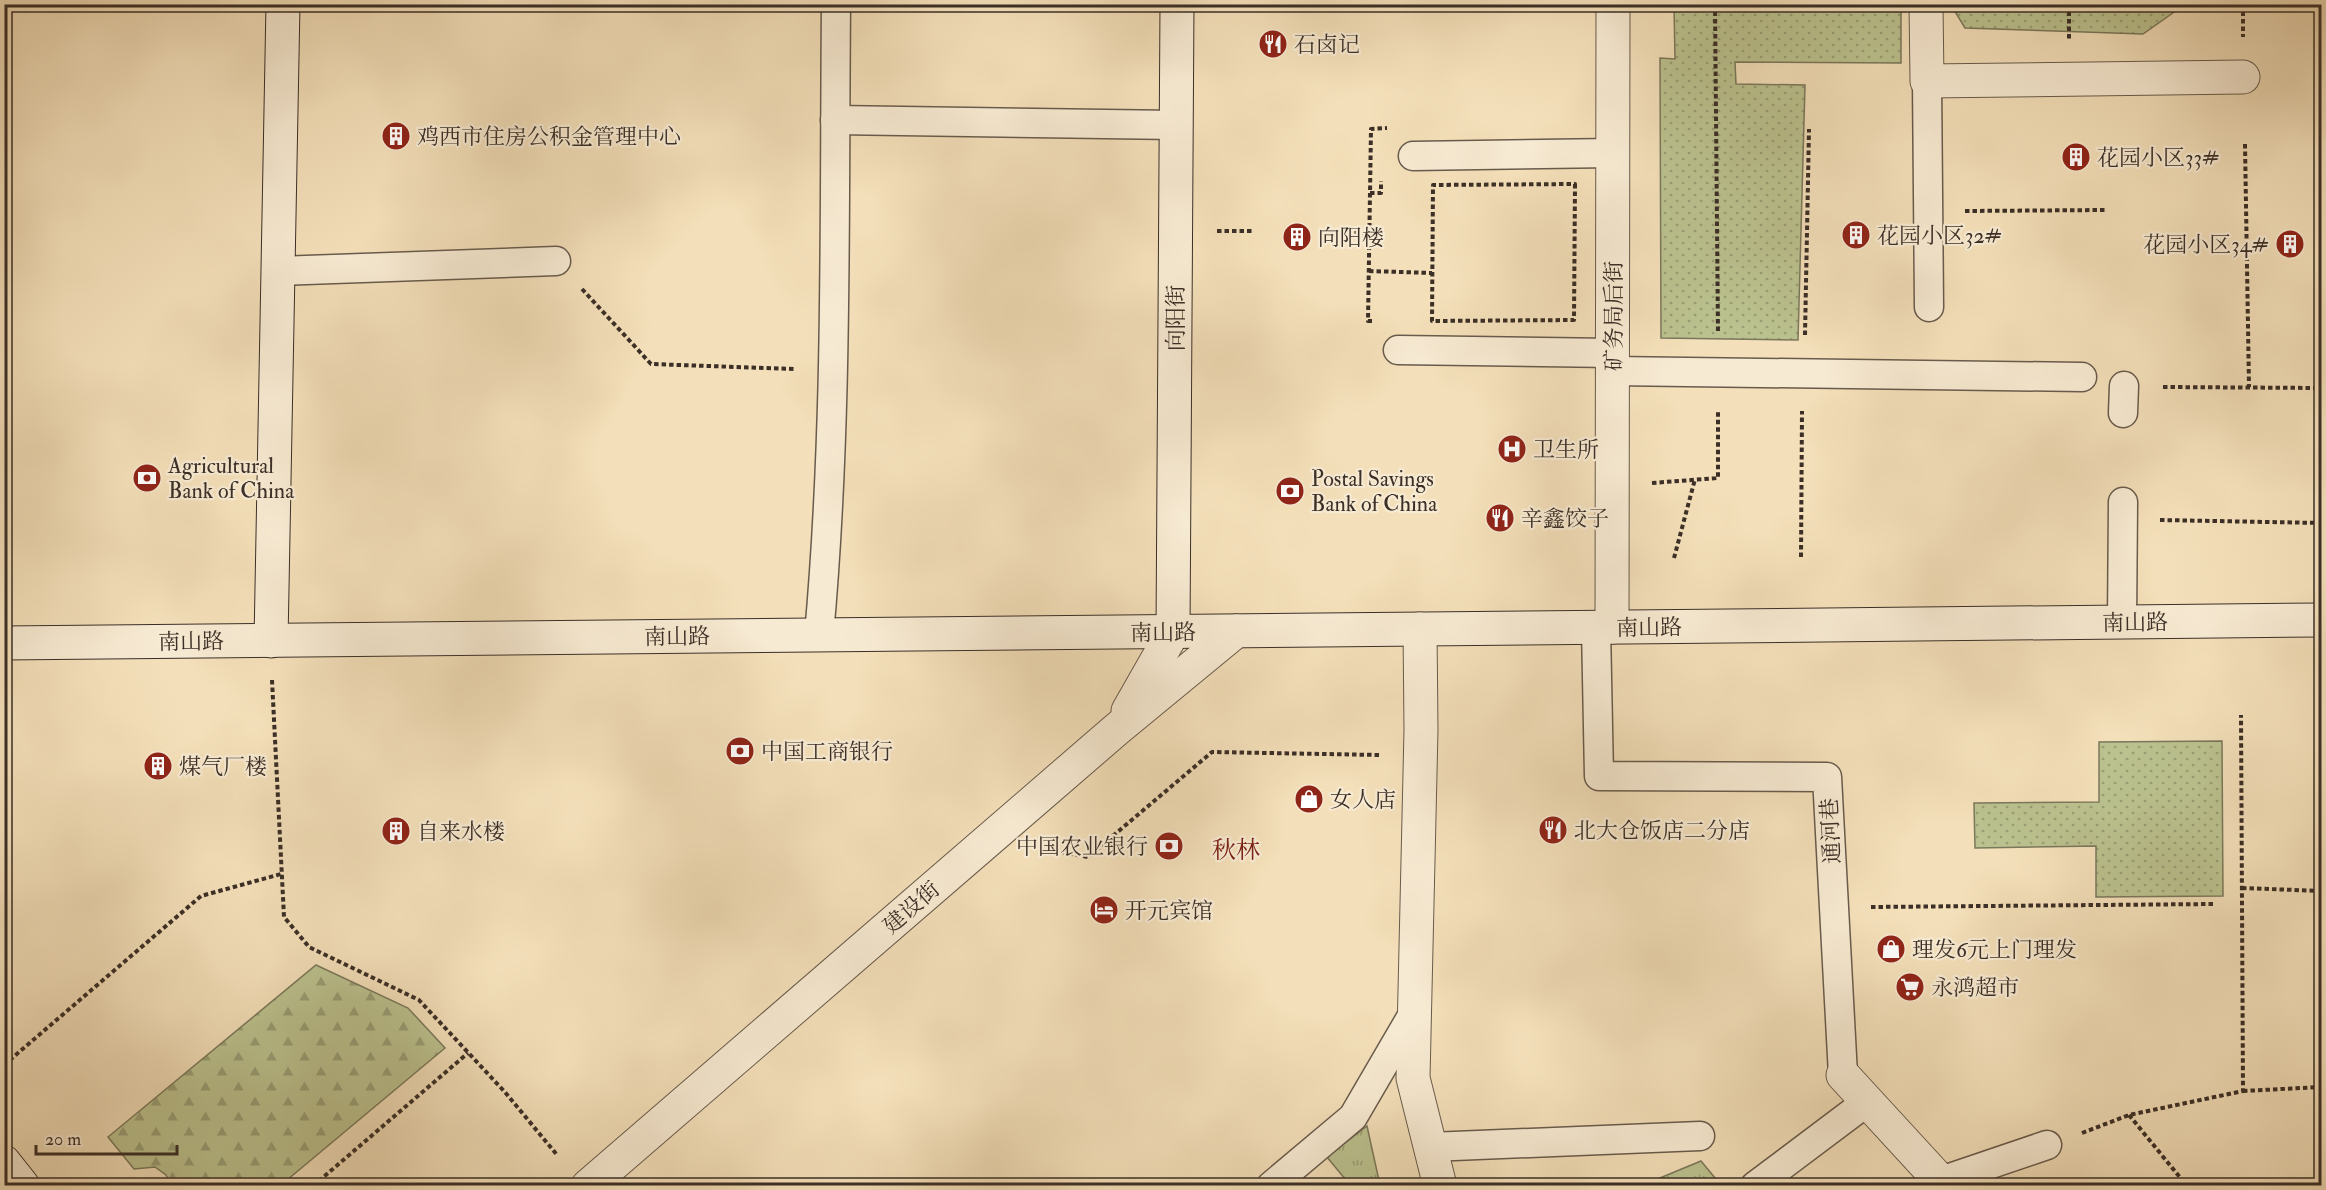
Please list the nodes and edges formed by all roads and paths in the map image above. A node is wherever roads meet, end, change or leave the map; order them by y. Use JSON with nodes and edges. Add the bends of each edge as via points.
{"nodes":[{"id":1,"x":283,"y":4,"type":"edge"},
{"id":2,"x":836,"y":4,"type":"edge"},
{"id":3,"x":1177,"y":4,"type":"edge"},
{"id":4,"x":1613,"y":4,"type":"edge"},
{"id":5,"x":1715,"y":4,"type":"edge"},
{"id":6,"x":1926,"y":4,"type":"edge"},
{"id":7,"x":2243,"y":77,"type":"dead end"},
{"id":8,"x":1927,"y":81,"type":"junction"},
{"id":9,"x":835,"y":120,"type":"junction"},
{"id":10,"x":1176,"y":125,"type":"junction"},
{"id":11,"x":1394,"y":128,"type":"dead end"},
{"id":12,"x":1809,"y":129,"type":"dead end"},
{"id":13,"x":2245,"y":144,"type":"dead end"},
{"id":14,"x":1613,"y":153,"type":"junction"},
{"id":15,"x":1413,"y":156,"type":"dead end"},
{"id":16,"x":1370,"y":193,"type":"junction"},
{"id":17,"x":1381,"y":193,"type":"dead end"},
{"id":18,"x":2106,"y":210,"type":"dead end"},
{"id":19,"x":1929,"y":211,"type":"junction"},
{"id":20,"x":1332,"y":232,"type":"dead end"},
{"id":21,"x":1370,"y":233,"type":"junction"},
{"id":22,"x":556,"y":261,"type":"joint"},
{"id":23,"x":278,"y":271,"type":"junction"},
{"id":24,"x":1369,"y":271,"type":"junction"},
{"id":25,"x":1432,"y":273,"type":"junction"},
{"id":26,"x":1929,"y":307,"type":"dead end"},
{"id":27,"x":1378,"y":322,"type":"dead end"},
{"id":28,"x":1804,"y":334,"type":"dead end"},
{"id":29,"x":1398,"y":350,"type":"dead end"},
{"id":30,"x":1613,"y":362,"type":"junction"},
{"id":31,"x":755,"y":368,"type":"dead end"},
{"id":32,"x":1718,"y":372,"type":"junction"},
{"id":33,"x":1804,"y":373,"type":"junction"},
{"id":34,"x":2082,"y":377,"type":"dead end"},
{"id":35,"x":2248,"y":387,"type":"junction"},
{"id":36,"x":2322,"y":388,"type":"edge"},
{"id":37,"x":2124,"y":400,"type":"dead end"},
{"id":38,"x":1695,"y":479,"type":"junction"},
{"id":39,"x":1613,"y":486,"type":"junction"},
{"id":40,"x":2123,"y":510,"type":"joint"},
{"id":41,"x":2322,"y":523,"type":"edge"},
{"id":42,"x":1801,"y":557,"type":"dead end"},
{"id":43,"x":1674,"y":558,"type":"dead end"},
{"id":44,"x":2322,"y":620,"type":"edge"},
{"id":45,"x":2122,"y":623,"type":"junction"},
{"id":46,"x":1604,"y":628,"type":"junction"},
{"id":47,"x":1420,"y":629,"type":"junction"},
{"id":48,"x":1236,"y":631,"type":"junction"},
{"id":49,"x":1173,"y":632,"type":"junction"},
{"id":50,"x":819,"y":635,"type":"junction"},
{"id":51,"x":271,"y":641,"type":"junction"},
{"id":52,"x":4,"y":643,"type":"edge"},
{"id":53,"x":2241,"y":715,"type":"dead end"},
{"id":54,"x":1117,"y":729,"type":"junction"},
{"id":55,"x":1365,"y":755,"type":"dead end"},
{"id":56,"x":1061,"y":852,"type":"dead end"},
{"id":57,"x":282,"y":874,"type":"junction"},
{"id":58,"x":2242,"y":888,"type":"junction"},
{"id":59,"x":2322,"y":891,"type":"edge"},
{"id":60,"x":2213,"y":904,"type":"dead end"},
{"id":61,"x":1834,"y":907,"type":"junction"},
{"id":62,"x":1416,"y":1009,"type":"junction"},
{"id":63,"x":468,"y":1053,"type":"junction"},
{"id":64,"x":4,"y":1065,"type":"edge"},
{"id":65,"x":1844,"y":1075,"type":"joint"},
{"id":66,"x":2322,"y":1087,"type":"edge"},
{"id":67,"x":2243,"y":1091,"type":"junction"},
{"id":68,"x":1868,"y":1101,"type":"junction"},
{"id":69,"x":2130,"y":1115,"type":"junction"},
{"id":70,"x":2089,"y":1130,"type":"dead end"},
{"id":71,"x":1700,"y":1136,"type":"dead end"},
{"id":72,"x":2047,"y":1145,"type":"dead end"},
{"id":73,"x":1430,"y":1147,"type":"junction"},
{"id":74,"x":562,"y":1161,"type":"dead end"},
{"id":75,"x":4,"y":1162,"type":"edge"},
{"id":76,"x":1943,"y":1183,"type":"edge"},
{"id":77,"x":23,"y":1185,"type":"edge"},
{"id":78,"x":313,"y":1185,"type":"edge"},
{"id":79,"x":588,"y":1185,"type":"edge"},
{"id":80,"x":1271,"y":1185,"type":"edge"},
{"id":81,"x":1440,"y":1185,"type":"edge"},
{"id":82,"x":1755,"y":1185,"type":"edge"},
{"id":83,"x":2187,"y":1185,"type":"edge"}],
"edges":[{"from":1,"to":23,"type":"street"},
{"from":2,"to":9,"type":"lane"},
{"from":3,"to":10,"type":"street","name":"向阳街"},
{"from":4,"to":14,"type":"street","name":"矿务局后街"},
{"from":5,"to":32,"type":"path"},
{"from":6,"to":8,"type":"street"},
{"from":7,"to":8,"type":"street"},
{"from":8,"to":19,"type":"lane"},
{"from":9,"to":10,"type":"lane"},
{"from":9,"to":50,"type":"lane","via":[[834,371]]},
{"from":10,"to":49,"type":"street","name":"向阳街"},
{"from":11,"to":16,"type":"path","via":[[1371,129]]},
{"from":12,"to":28,"type":"path"},
{"from":13,"to":35,"type":"path"},
{"from":14,"to":15,"type":"lane"},
{"from":14,"to":30,"type":"street","name":"矿务局后街"},
{"from":16,"to":17,"type":"path"},
{"from":16,"to":21,"type":"path"},
{"from":18,"to":19,"type":"path"},
{"from":19,"to":26,"type":"lane"},
{"from":20,"to":21,"type":"path"},
{"from":21,"to":24,"type":"path"},
{"from":22,"to":23,"type":"lane"},
{"from":22,"to":31,"type":"path","via":[[651,363]]},
{"from":23,"to":51,"type":"street"},
{"from":24,"to":25,"type":"path"},
{"from":24,"to":27,"type":"path","via":[[1368,321]]},
{"from":25,"to":25,"type":"path","via":[[1432,321],[1574,320],[1575,184],[1433,185]]},
{"from":29,"to":30,"type":"lane"},
{"from":30,"to":32,"type":"lane"},
{"from":30,"to":39,"type":"street","name":"矿务局后街"},
{"from":32,"to":33,"type":"lane"},
{"from":32,"to":38,"type":"path","via":[[1718,478]]},
{"from":33,"to":34,"type":"lane"},
{"from":33,"to":42,"type":"path"},
{"from":35,"to":36,"type":"path"},
{"from":35,"to":37,"type":"path"},
{"from":38,"to":39,"type":"path"},
{"from":38,"to":43,"type":"path"},
{"from":39,"to":46,"type":"street","name":"矿务局后街"},
{"from":40,"to":41,"type":"path"},
{"from":40,"to":45,"type":"lane"},
{"from":44,"to":45,"type":"street","name":"南山路"},
{"from":45,"to":46,"type":"street","name":"南山路"},
{"from":46,"to":47,"type":"street","name":"南山路"},
{"from":46,"to":61,"type":"lane","name":"通河巷","via":[[1599,776],[1827,777]]},
{"from":47,"to":48,"type":"street","name":"南山路"},
{"from":47,"to":62,"type":"street"},
{"from":48,"to":49,"type":"street","name":"南山路"},
{"from":48,"to":54,"type":"street","name":"建设街"},
{"from":49,"to":50,"type":"street","name":"南山路"},
{"from":49,"to":54,"type":"street"},
{"from":50,"to":51,"type":"street","name":"南山路"},
{"from":51,"to":52,"type":"street","name":"南山路"},
{"from":51,"to":57,"type":"path"},
{"from":53,"to":58,"type":"path"},
{"from":54,"to":79,"type":"street","name":"建设街"},
{"from":55,"to":56,"type":"path","via":[[1212,752],[1088,857]]},
{"from":57,"to":63,"type":"path","via":[[284,917],[309,947],[419,1000]]},
{"from":57,"to":64,"type":"path","via":[[201,896]]},
{"from":58,"to":59,"type":"path"},
{"from":58,"to":67,"type":"path"},
{"from":60,"to":61,"type":"path"},
{"from":61,"to":65,"type":"lane","name":"通河巷"},
{"from":62,"to":73,"type":"street","via":[[1413,1078]]},
{"from":62,"to":80,"type":"lane","via":[[1353,1117]]},
{"from":63,"to":74,"type":"path"},
{"from":63,"to":78,"type":"path"},
{"from":65,"to":68,"type":"street","name":"通河巷"},
{"from":66,"to":67,"type":"path"},
{"from":67,"to":69,"type":"path"},
{"from":68,"to":76,"type":"street","name":"通河巷"},
{"from":68,"to":82,"type":"lane"},
{"from":69,"to":70,"type":"path"},
{"from":69,"to":83,"type":"path"},
{"from":71,"to":73,"type":"lane"},
{"from":72,"to":76,"type":"lane"},
{"from":73,"to":81,"type":"street"},
{"from":75,"to":77,"type":"street"}]}
